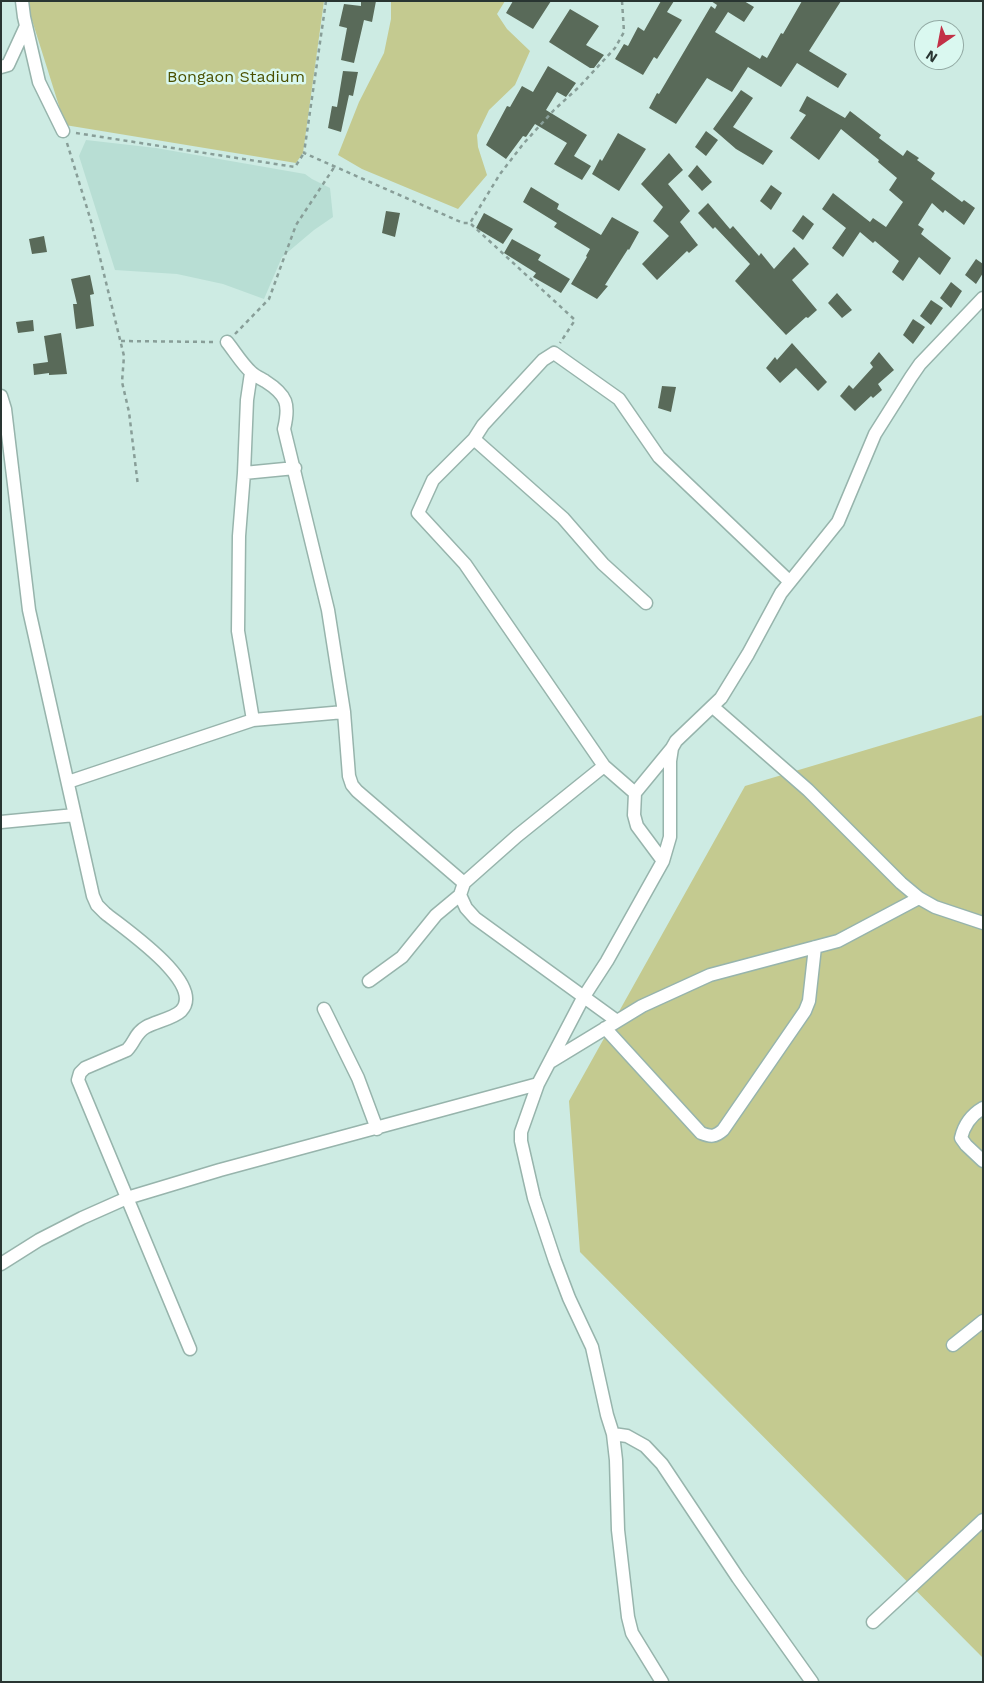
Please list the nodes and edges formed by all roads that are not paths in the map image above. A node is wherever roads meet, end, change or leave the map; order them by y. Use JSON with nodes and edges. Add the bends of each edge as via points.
{"nodes":[{"id":1,"x":22,"y":1,"type":"edge"},
{"id":2,"x":26,"y":26,"type":"junction"},
{"id":3,"x":1,"y":67,"type":"edge"},
{"id":4,"x":63,"y":131,"type":"road end"},
{"id":5,"x":983,"y":298,"type":"edge"},
{"id":6,"x":227,"y":342,"type":"road end"},
{"id":7,"x":251,"y":373,"type":"junction"},
{"id":8,"x":1,"y":396,"type":"edge"},
{"id":9,"x":474,"y":439,"type":"junction"},
{"id":10,"x":295,"y":468,"type":"junction"},
{"id":11,"x":244,"y":473,"type":"junction"},
{"id":12,"x":789,"y":581,"type":"junction"},
{"id":13,"x":646,"y":603,"type":"dead end"},
{"id":14,"x":713,"y":707,"type":"junction"},
{"id":15,"x":344,"y":712,"type":"junction"},
{"id":16,"x":253,"y":720,"type":"junction"},
{"id":17,"x":672,"y":748,"type":"junction"},
{"id":18,"x":604,"y":766,"type":"junction"},
{"id":19,"x":68,"y":782,"type":"junction"},
{"id":20,"x":634,"y":793,"type":"junction"},
{"id":21,"x":75,"y":815,"type":"junction"},
{"id":22,"x":1,"y":822,"type":"edge"},
{"id":23,"x":663,"y":861,"type":"junction"},
{"id":24,"x":462,"y":889,"type":"junction"},
{"id":25,"x":919,"y":898,"type":"junction"},
{"id":26,"x":983,"y":923,"type":"edge"},
{"id":27,"x":815,"y":947,"type":"junction"},
{"id":28,"x":369,"y":982,"type":"dead end"},
{"id":29,"x":583,"y":998,"type":"junction"},
{"id":30,"x":324,"y":1009,"type":"dead end"},
{"id":31,"x":617,"y":1021,"type":"junction"},
{"id":32,"x":605,"y":1028,"type":"junction"},
{"id":33,"x":550,"y":1062,"type":"junction"},
{"id":34,"x":538,"y":1084,"type":"junction"},
{"id":35,"x":983,"y":1108,"type":"edge"},
{"id":36,"x":377,"y":1129,"type":"junction"},
{"id":37,"x":983,"y":1161,"type":"edge"},
{"id":38,"x":128,"y":1198,"type":"junction"},
{"id":39,"x":1,"y":1264,"type":"edge"},
{"id":40,"x":983,"y":1321,"type":"edge"},
{"id":41,"x":954,"y":1345,"type":"dead end"},
{"id":42,"x":190,"y":1349,"type":"dead end"},
{"id":43,"x":613,"y":1434,"type":"junction"},
{"id":44,"x":983,"y":1520,"type":"edge"},
{"id":45,"x":872,"y":1622,"type":"dead end"},
{"id":46,"x":662,"y":1682,"type":"edge"},
{"id":47,"x":812,"y":1682,"type":"edge"}],
"edges":[{"from":1,"to":2,"type":"street"},
{"from":2,"to":3,"type":"street","via":[[8,65]]},
{"from":2,"to":4,"type":"street","via":[[39,82]]},
{"from":5,"to":12,"type":"street","via":[[911,377],[875,434],[838,522]]},
{"from":6,"to":7,"type":"street"},
{"from":7,"to":10,"type":"street","via":[[274,387],[286,402],[288,412],[284,429]]},
{"from":7,"to":11,"type":"street"},
{"from":8,"to":19,"type":"street","via":[[29,610]]},
{"from":9,"to":12,"type":"street","via":[[543,360],[554,353],[619,399],[659,458]]},
{"from":9,"to":13,"type":"street","via":[[563,518],[603,564]]},
{"from":9,"to":18,"type":"street","via":[[433,480],[418,513],[465,564]]},
{"from":10,"to":11,"type":"street"},
{"from":10,"to":15,"type":"street","via":[[328,610]]},
{"from":11,"to":16,"type":"street","via":[[239,536],[238,631]]},
{"from":12,"to":14,"type":"street","via":[[748,654]]},
{"from":14,"to":17,"type":"street"},
{"from":14,"to":25,"type":"street","via":[[808,790]]},
{"from":15,"to":16,"type":"street"},
{"from":15,"to":24,"type":"street","via":[[348,776],[352,785]]},
{"from":16,"to":19,"type":"street"},
{"from":17,"to":20,"type":"street"},
{"from":17,"to":23,"type":"street","via":[[670,837]]},
{"from":18,"to":20,"type":"street"},
{"from":18,"to":24,"type":"street","via":[[517,836]]},
{"from":19,"to":21,"type":"street"},
{"from":20,"to":23,"type":"street","via":[[637,826]]},
{"from":21,"to":22,"type":"street"},
{"from":21,"to":38,"type":"street","via":[[97,905],[170,967],[187,996],[180,1012],[137,1032],[127,1050],[80,1073],[78,1080]]},
{"from":23,"to":29,"type":"street"},
{"from":24,"to":28,"type":"street","via":[[402,957]]},
{"from":24,"to":29,"type":"street","via":[[466,908],[475,918]]},
{"from":25,"to":26,"type":"street","via":[[935,907]]},
{"from":25,"to":27,"type":"street","via":[[838,941]]},
{"from":27,"to":31,"type":"street","via":[[710,975]]},
{"from":27,"to":32,"type":"street","via":[[805,1011],[716,1136],[701,1133]]},
{"from":29,"to":31,"type":"street"},
{"from":29,"to":33,"type":"street"},
{"from":30,"to":36,"type":"street","via":[[358,1078]]},
{"from":31,"to":32,"type":"street"},
{"from":32,"to":33,"type":"street"},
{"from":33,"to":34,"type":"street"},
{"from":34,"to":36,"type":"street"},
{"from":34,"to":43,"type":"street","via":[[521,1132],[521,1141],[534,1198],[555,1261],[592,1347]]},
{"from":35,"to":37,"type":"street","via":[[963,1128],[961,1138]]},
{"from":36,"to":38,"type":"street"},
{"from":38,"to":39,"type":"street","via":[[82,1218]]},
{"from":38,"to":42,"type":"street"},
{"from":40,"to":41,"type":"street"},
{"from":43,"to":46,"type":"street","via":[[618,1530],[628,1617],[632,1633]]},
{"from":43,"to":47,"type":"street","via":[[627,1436],[645,1446],[662,1464]]},
{"from":44,"to":45,"type":"street"}]}
